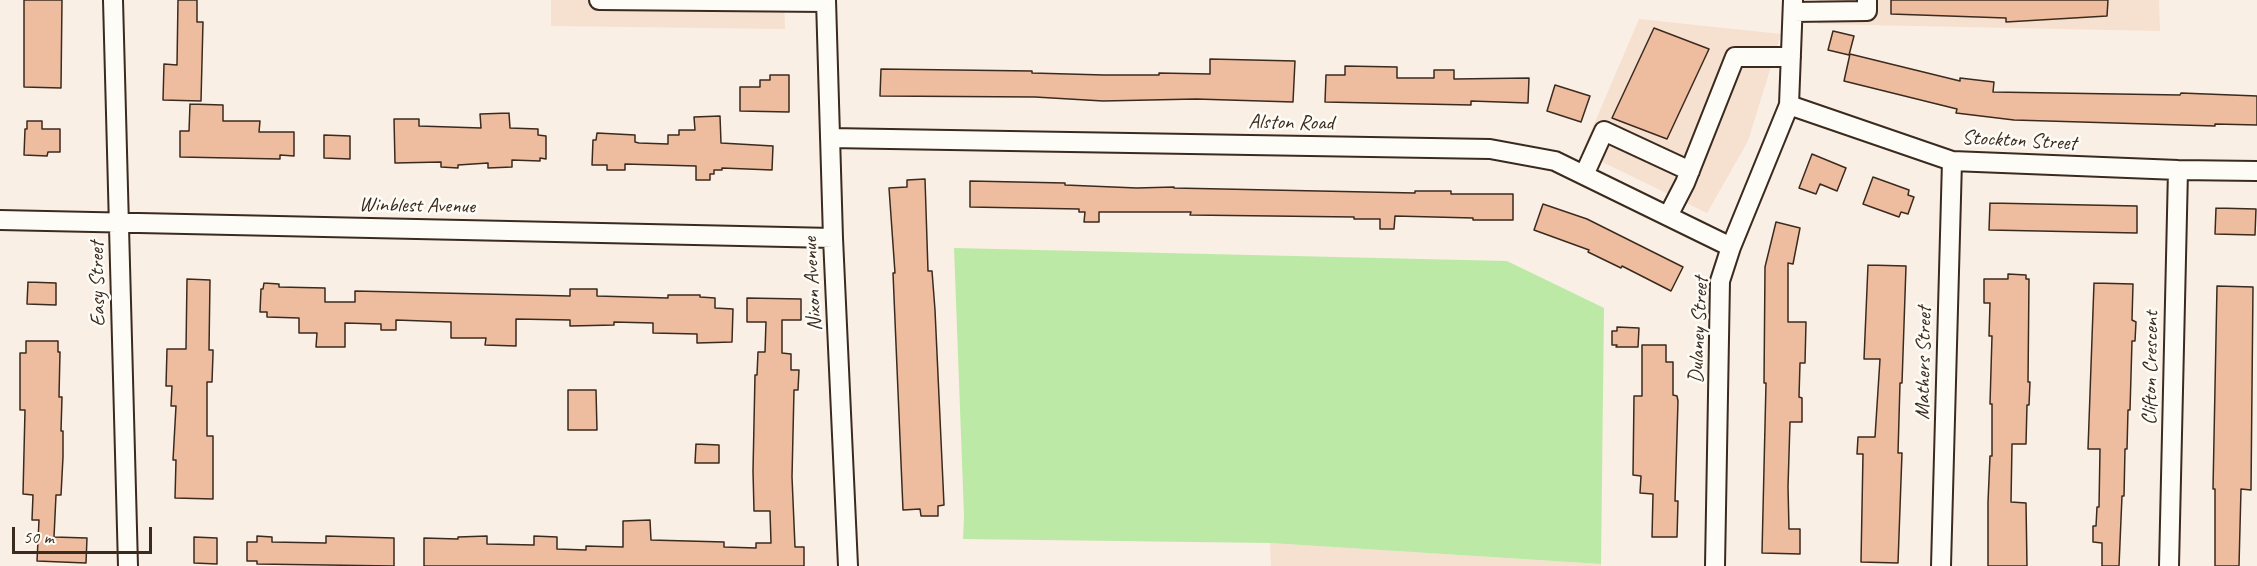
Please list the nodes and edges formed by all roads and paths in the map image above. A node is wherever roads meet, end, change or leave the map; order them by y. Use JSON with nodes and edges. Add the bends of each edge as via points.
{"nodes":[{"id":1,"x":112,"y":0,"type":"edge"},
{"id":2,"x":599,"y":0,"type":"edge"},
{"id":3,"x":1867,"y":0,"type":"edge"},
{"id":4,"x":760,"y":1,"type":"edge"},
{"id":5,"x":826,"y":1,"type":"edge"},
{"id":6,"x":1793,"y":6,"type":"edge"},
{"id":7,"x":1791,"y":57,"type":"junction"},
{"id":8,"x":1789,"y":105,"type":"junction"},
{"id":9,"x":830,"y":138,"type":"junction"},
{"id":10,"x":1952,"y":161,"type":"junction"},
{"id":11,"x":2178,"y":170,"type":"junction"},
{"id":12,"x":1690,"y":171,"type":"junction"},
{"id":13,"x":2257,"y":171,"type":"edge"},
{"id":14,"x":1584,"y":175,"type":"junction"},
{"id":15,"x":1668,"y":216,"type":"junction"},
{"id":16,"x":0,"y":220,"type":"edge"},
{"id":17,"x":119,"y":222,"type":"junction"},
{"id":18,"x":833,"y":238,"type":"junction"},
{"id":19,"x":1731,"y":247,"type":"junction"},
{"id":20,"x":128,"y":566,"type":"edge"},
{"id":21,"x":848,"y":566,"type":"edge"},
{"id":22,"x":1715,"y":566,"type":"edge"},
{"id":23,"x":1941,"y":566,"type":"edge"},
{"id":24,"x":2169,"y":566,"type":"edge"}],
"edges":[{"from":1,"to":17,"type":"street","name":"Easy Street"},
{"from":2,"to":4,"type":"street"},
{"from":3,"to":6,"type":"street","via":[[1867,11]]},
{"from":4,"to":5,"type":"street"},
{"from":5,"to":9,"type":"street","name":"Nixon Avenue"},
{"from":6,"to":7,"type":"street","name":"Dulaney Street"},
{"from":7,"to":8,"type":"street","name":"Dulaney Street"},
{"from":7,"to":12,"type":"street","via":[[1735,57]]},
{"from":8,"to":10,"type":"street","name":"Stockton Street"},
{"from":8,"to":19,"type":"street","name":"Dulaney Street"},
{"from":9,"to":14,"type":"street","name":"Alston Road","via":[[1490,149],[1555,161]]},
{"from":9,"to":18,"type":"street","name":"Nixon Avenue"},
{"from":10,"to":11,"type":"street","name":"Stockton Street"},
{"from":10,"to":23,"type":"street","name":"Mathers Street"},
{"from":11,"to":13,"type":"street","name":"Stockton Street"},
{"from":11,"to":24,"type":"street","name":"Clifton Crescent"},
{"from":12,"to":14,"type":"street","via":[[1604,131]]},
{"from":12,"to":15,"type":"street"},
{"from":14,"to":15,"type":"street","name":"Alston Road"},
{"from":15,"to":19,"type":"street","name":"Alston Road"},
{"from":16,"to":17,"type":"street","name":"Winblest Avenue"},
{"from":17,"to":18,"type":"street","name":"Winblest Avenue"},
{"from":17,"to":20,"type":"street","name":"Easy Street"},
{"from":18,"to":21,"type":"street","name":"Nixon Avenue"},
{"from":19,"to":22,"type":"street","name":"Dulaney Street","via":[[1720,281]]}]}
